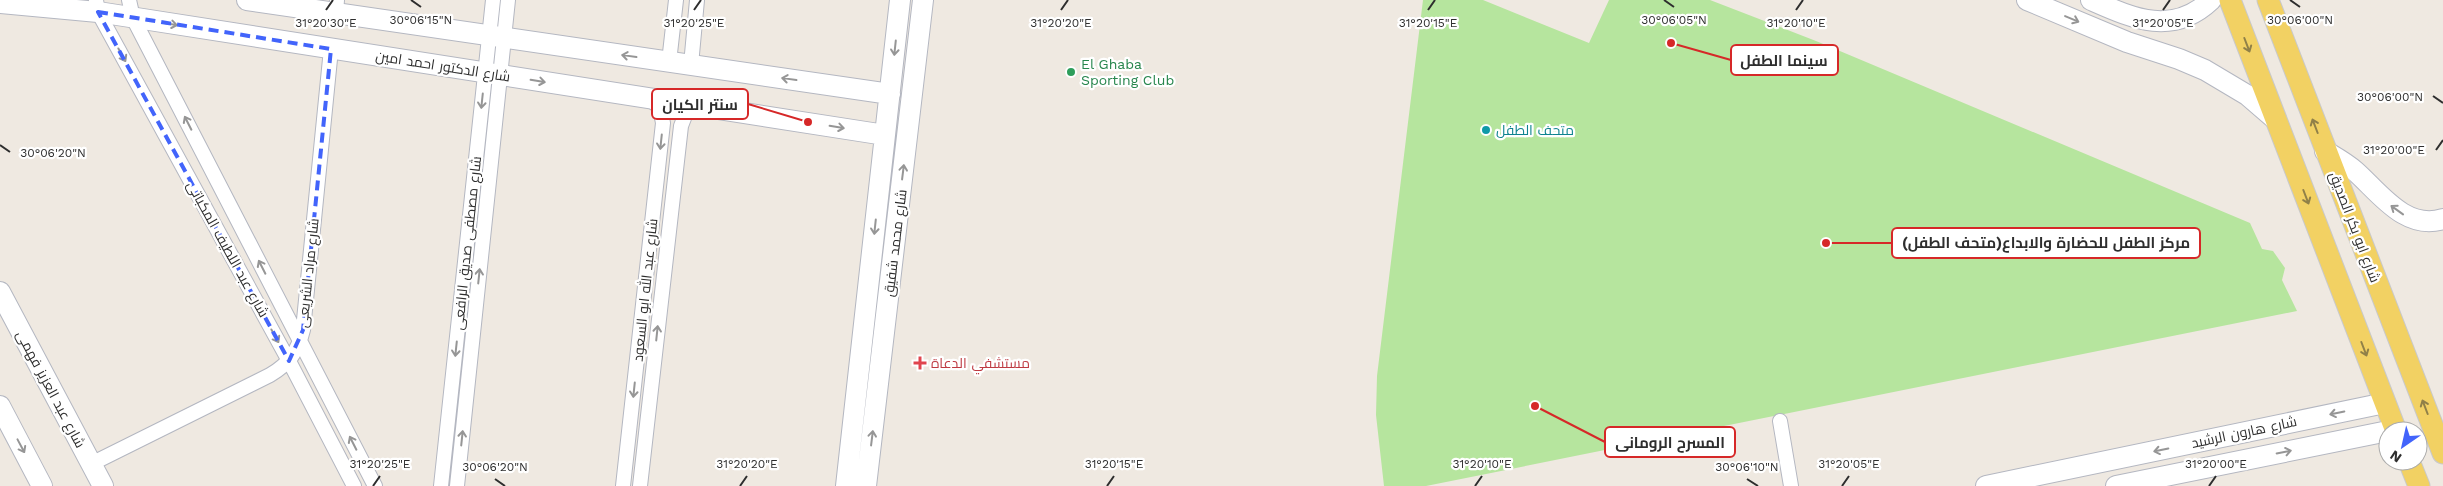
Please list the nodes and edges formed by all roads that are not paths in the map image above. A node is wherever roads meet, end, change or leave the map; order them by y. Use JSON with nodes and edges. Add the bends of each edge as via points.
{"nodes":[{"id":1,"x":247,"y":0,"type":"edge"},
{"id":2,"x":493,"y":0,"type":"edge"},
{"id":3,"x":508,"y":0,"type":"edge"},
{"id":4,"x":676,"y":0,"type":"edge"},
{"id":5,"x":697,"y":0,"type":"edge"},
{"id":6,"x":900,"y":0,"type":"edge"},
{"id":7,"x":923,"y":0,"type":"edge"},
{"id":8,"x":2027,"y":0,"type":"edge"},
{"id":9,"x":2091,"y":0,"type":"edge"},
{"id":10,"x":2211,"y":0,"type":"edge"},
{"id":11,"x":2230,"y":0,"type":"edge"},
{"id":12,"x":2268,"y":0,"type":"edge"},
{"id":13,"x":0,"y":4,"type":"edge"},
{"id":14,"x":97,"y":6,"type":"edge"},
{"id":15,"x":336,"y":6,"type":"edge"},
{"id":16,"x":131,"y":9,"type":"edge"},
{"id":17,"x":497,"y":36,"type":"junction"},
{"id":18,"x":331,"y":49,"type":"junction"},
{"id":19,"x":669,"y":62,"type":"junction"},
{"id":20,"x":691,"y":65,"type":"junction"},
{"id":21,"x":493,"y":74,"type":"junction"},
{"id":22,"x":890,"y":94,"type":"junction"},
{"id":23,"x":649,"y":98,"type":"junction"},
{"id":24,"x":698,"y":106,"type":"junction"},
{"id":25,"x":2276,"y":120,"type":"junction"},
{"id":26,"x":885,"y":135,"type":"junction"},
{"id":27,"x":2325,"y":151,"type":"junction"},
{"id":28,"x":2443,"y":219,"type":"edge"},
{"id":29,"x":0,"y":292,"type":"edge"},
{"id":30,"x":301,"y":342,"type":"junction"},
{"id":31,"x":289,"y":361,"type":"junction"},
{"id":32,"x":2384,"y":403,"type":"junction"},
{"id":33,"x":0,"y":406,"type":"edge"},
{"id":34,"x":1780,"y":421,"type":"dead end"},
{"id":35,"x":2389,"y":421,"type":"edge"},
{"id":36,"x":2378,"y":434,"type":"edge"},
{"id":37,"x":2441,"y":439,"type":"edge"},
{"id":38,"x":91,"y":464,"type":"junction"},
{"id":39,"x":2413,"y":471,"type":"edge"},
{"id":40,"x":42,"y":486,"type":"edge"},
{"id":41,"x":103,"y":486,"type":"edge"},
{"id":42,"x":354,"y":486,"type":"edge"},
{"id":43,"x":375,"y":486,"type":"edge"},
{"id":44,"x":441,"y":486,"type":"edge"},
{"id":45,"x":457,"y":486,"type":"edge"},
{"id":46,"x":623,"y":486,"type":"edge"},
{"id":47,"x":640,"y":486,"type":"edge"},
{"id":48,"x":846,"y":486,"type":"edge"},
{"id":49,"x":866,"y":486,"type":"edge"},
{"id":50,"x":1791,"y":486,"type":"edge"},
{"id":51,"x":1986,"y":486,"type":"edge"},
{"id":52,"x":2116,"y":486,"type":"edge"},
{"id":53,"x":2419,"y":486,"type":"edge"}],
"edges":[{"from":1,"to":15,"type":"street"},
{"from":2,"to":17,"type":"street","name":"شارع مصطفى صديق الرافعى"},
{"from":3,"to":17,"type":"street","name":"شارع مصطفى صديق الرافعى"},
{"from":4,"to":19,"type":"street"},
{"from":5,"to":20,"type":"street"},
{"from":6,"to":22,"type":"street","name":"شارع محمد شفيق","one_way":true},
{"from":49,"to":7,"type":"street","name":"شارع محمد شفيق","one_way":true},
{"from":8,"to":25,"type":"street","one_way":true,"via":[[2205,70],[2246,95]]},
{"from":9,"to":10,"type":"street","via":[[2137,19],[2162,22],[2186,16]]},
{"from":11,"to":25,"type":"main road","one_way":true},
{"from":27,"to":12,"type":"main road","name":"شارع ابو بكر الصديق","one_way":true},
{"from":13,"to":14,"type":"street","name":"شارع الدكتور احمد امين"},
{"from":14,"to":16,"type":"street","name":"شارع الدكتور احمد امين"},
{"from":14,"to":31,"type":"street","name":"شارع عبد اللطيف المكباتى","one_way":true},
{"from":15,"to":17,"type":"street"},
{"from":16,"to":18,"type":"street","name":"شارع الدكتور احمد امين","one_way":true},
{"from":30,"to":16,"type":"street","name":"شارع عبد اللطيف المكباتى","one_way":true},
{"from":19,"to":17,"type":"street","one_way":true},
{"from":17,"to":21,"type":"street","name":"شارع مصطفى صديق الرافعى"},
{"from":18,"to":21,"type":"street","name":"شارع الدكتور احمد امين"},
{"from":18,"to":30,"type":"street","name":"شارع مراد الشريعى"},
{"from":19,"to":20,"type":"street"},
{"from":22,"to":20,"type":"street","one_way":true},
{"from":21,"to":23,"type":"street","name":"شارع الدكتور احمد امين","one_way":true},
{"from":21,"to":44,"type":"street","name":"شارع مصطفى صديق الرافعى","one_way":true},
{"from":45,"to":21,"type":"street","name":"شارع مصطفى صديق الرافعى","one_way":true},
{"from":22,"to":26,"type":"street","name":"شارع محمد شفيق"},
{"from":23,"to":24,"type":"street","name":"شارع الدكتور احمد امين"},
{"from":23,"to":46,"type":"street","name":"شارع عبد الله ابو السعود","one_way":true,"via":[[660,108],[663,123]]},
{"from":24,"to":26,"type":"street","name":"شارع الدكتور احمد امين","one_way":true},
{"from":47,"to":24,"type":"street","name":"شارع عبد الله ابو السعود","one_way":true,"via":[[680,126],[686,113]]},
{"from":25,"to":32,"type":"main road","one_way":true},
{"from":26,"to":48,"type":"street","name":"شارع محمد شفيق","one_way":true},
{"from":28,"to":27,"type":"street","one_way":true,"via":[[2424,221],[2403,214],[2350,167]]},
{"from":37,"to":27,"type":"main road","name":"شارع ابو بكر الصديق","one_way":true},
{"from":29,"to":38,"type":"street","name":"شارع عبد العزيز فهمى"},
{"from":30,"to":31,"type":"street","name":"شارع مراد الشريعى"},
{"from":43,"to":30,"type":"street","name":"شارع عبد اللطيف المكباتى","one_way":true},
{"from":31,"to":38,"type":"street","name":"شارع مراد الشريعى","via":[[270,375]]},
{"from":31,"to":42,"type":"street","name":"شارع عبد اللطيف المكباتى"},
{"from":32,"to":35,"type":"main road"},
{"from":32,"to":51,"type":"street","name":"شارع هارون الرشيد","one_way":true},
{"from":33,"to":40,"type":"street","one_way":true},
{"from":34,"to":50,"type":"street"},
{"from":52,"to":36,"type":"street","name":"شارع هارون الرشيد","one_way":true},
{"from":38,"to":41,"type":"street","name":"شارع عبد العزيز فهمى"},
{"from":39,"to":53,"type":"main road"}]}
